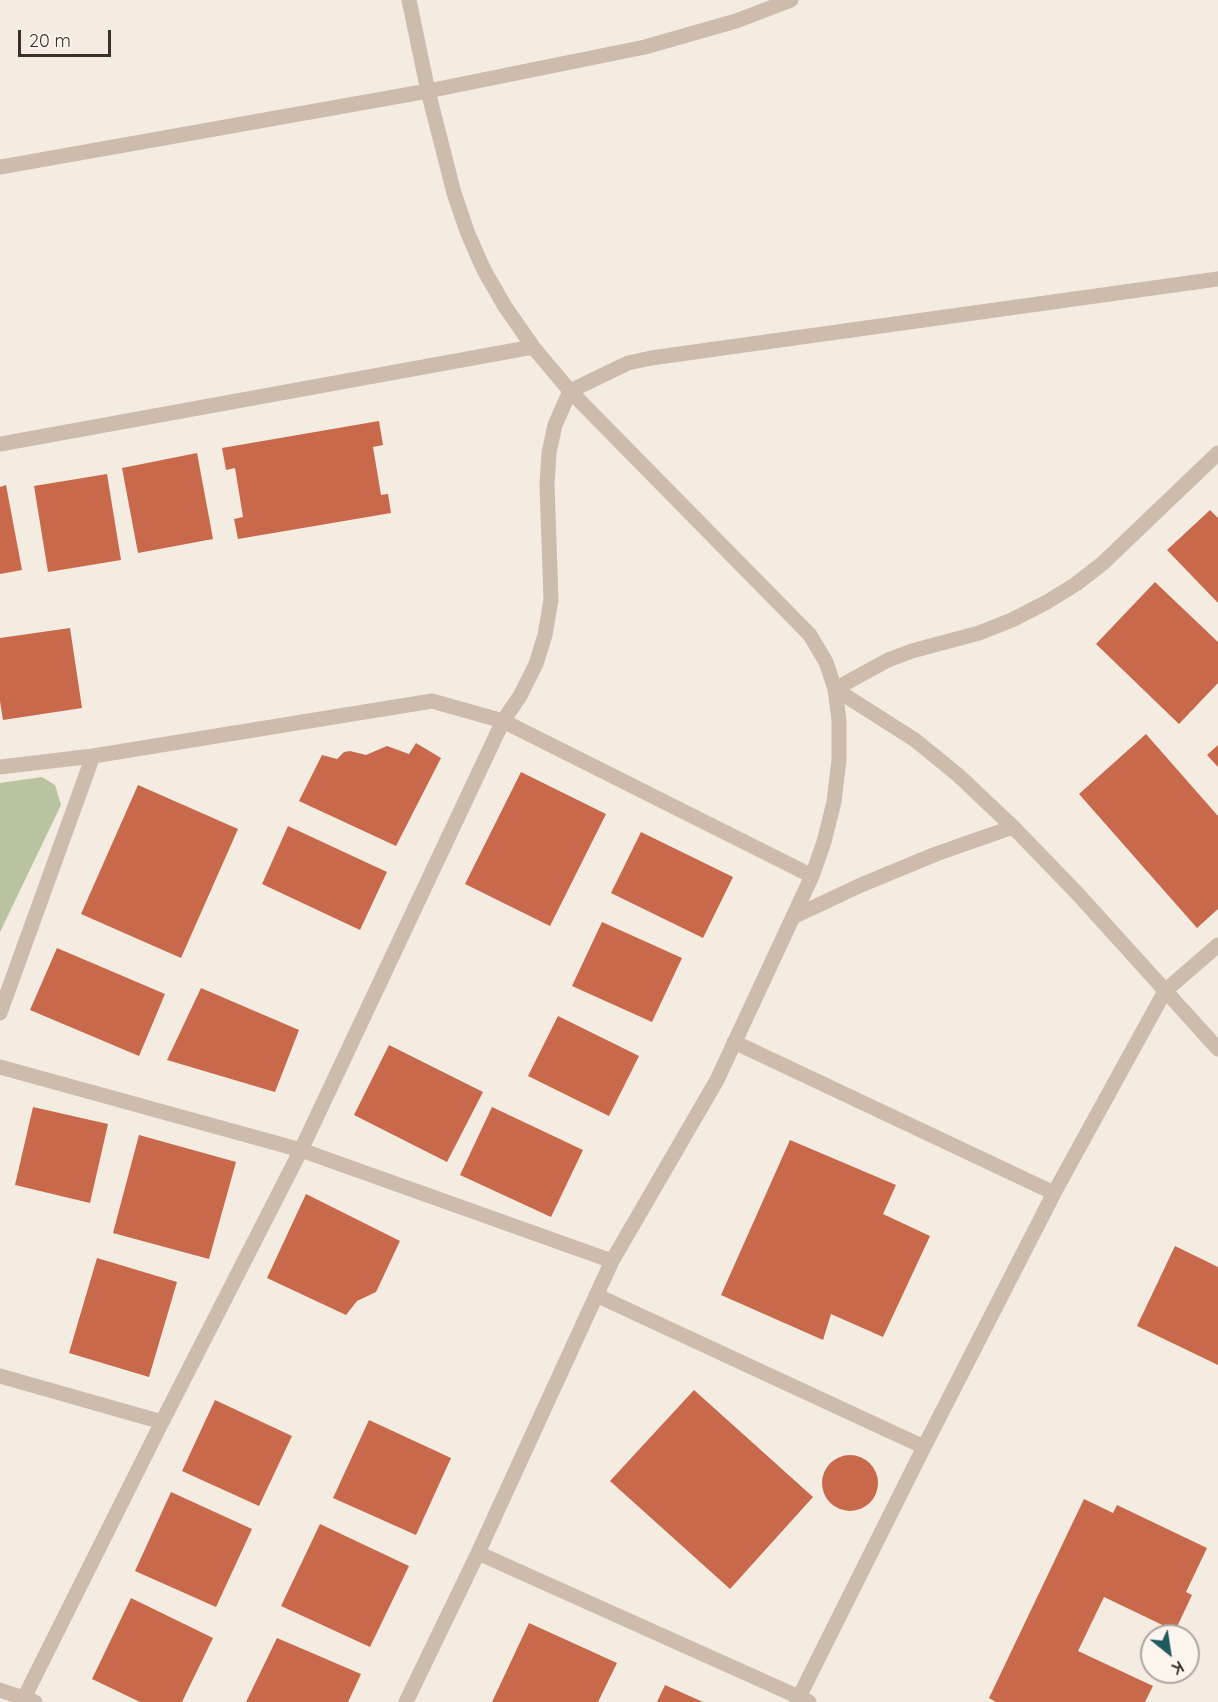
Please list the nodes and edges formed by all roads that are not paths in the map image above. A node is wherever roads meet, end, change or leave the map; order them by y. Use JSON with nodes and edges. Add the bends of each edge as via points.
{"nodes":[{"id":1,"x":409,"y":0,"type":"edge"},
{"id":2,"x":791,"y":0,"type":"edge"},
{"id":3,"x":428,"y":91,"type":"junction"},
{"id":4,"x":0,"y":167,"type":"edge"},
{"id":5,"x":1218,"y":279,"type":"edge"},
{"id":6,"x":533,"y":347,"type":"junction"},
{"id":7,"x":570,"y":391,"type":"junction"},
{"id":8,"x":0,"y":444,"type":"edge"},
{"id":9,"x":1218,"y":453,"type":"edge"},
{"id":10,"x":836,"y":689,"type":"junction"},
{"id":11,"x":503,"y":721,"type":"junction"},
{"id":12,"x":93,"y":756,"type":"junction"},
{"id":13,"x":0,"y":767,"type":"edge"},
{"id":14,"x":1013,"y":827,"type":"junction"},
{"id":15,"x":812,"y":876,"type":"junction"},
{"id":16,"x":793,"y":916,"type":"junction"},
{"id":17,"x":1218,"y":945,"type":"edge"},
{"id":18,"x":1165,"y":991,"type":"junction"},
{"id":19,"x":0,"y":1013,"type":"edge"},
{"id":20,"x":734,"y":1042,"type":"junction"},
{"id":21,"x":1218,"y":1049,"type":"edge"},
{"id":22,"x":0,"y":1067,"type":"edge"},
{"id":23,"x":301,"y":1150,"type":"junction"},
{"id":24,"x":1054,"y":1193,"type":"junction"},
{"id":25,"x":612,"y":1261,"type":"junction"},
{"id":26,"x":596,"y":1295,"type":"junction"},
{"id":27,"x":0,"y":1376,"type":"edge"},
{"id":28,"x":162,"y":1422,"type":"junction"},
{"id":29,"x":924,"y":1447,"type":"junction"},
{"id":30,"x":478,"y":1553,"type":"junction"},
{"id":31,"x":0,"y":1689,"type":"edge"},
{"id":32,"x":802,"y":1700,"type":"edge"},
{"id":33,"x":27,"y":1701,"type":"edge"},
{"id":34,"x":406,"y":1702,"type":"edge"}],
"edges":[{"from":1,"to":3,"type":"street"},
{"from":2,"to":3,"type":"street","via":[[736,21],[645,47]]},
{"from":3,"to":4,"type":"street"},
{"from":3,"to":6,"type":"street","via":[[468,234],[504,305]]},
{"from":5,"to":7,"type":"street","via":[[651,358],[628,363]]},
{"from":6,"to":7,"type":"street"},
{"from":6,"to":8,"type":"street"},
{"from":7,"to":10,"type":"street","via":[[810,635]]},
{"from":7,"to":11,"type":"street","via":[[555,424],[549,453],[550,600],[545,635],[536,664]]},
{"from":9,"to":10,"type":"street","via":[[1102,563],[1047,602],[979,633],[888,660]]},
{"from":10,"to":14,"type":"street","via":[[915,740]]},
{"from":10,"to":15,"type":"street","via":[[839,759],[834,802]]},
{"from":11,"to":12,"type":"street","via":[[432,701]]},
{"from":11,"to":15,"type":"street"},
{"from":11,"to":23,"type":"street"},
{"from":12,"to":13,"type":"street"},
{"from":12,"to":19,"type":"street"},
{"from":14,"to":16,"type":"street","via":[[936,854]]},
{"from":14,"to":18,"type":"street"},
{"from":15,"to":16,"type":"street"},
{"from":16,"to":20,"type":"street"},
{"from":17,"to":18,"type":"street"},
{"from":18,"to":21,"type":"street"},
{"from":18,"to":24,"type":"street"},
{"from":20,"to":24,"type":"street"},
{"from":20,"to":25,"type":"street","via":[[717,1080]]},
{"from":22,"to":23,"type":"street"},
{"from":23,"to":25,"type":"street"},
{"from":23,"to":28,"type":"street"},
{"from":24,"to":29,"type":"street"},
{"from":25,"to":26,"type":"street"},
{"from":26,"to":29,"type":"street"},
{"from":26,"to":30,"type":"street"},
{"from":27,"to":28,"type":"street"},
{"from":28,"to":33,"type":"street"},
{"from":29,"to":32,"type":"street"},
{"from":30,"to":32,"type":"street"},
{"from":30,"to":34,"type":"street"},
{"from":31,"to":33,"type":"street"}]}
